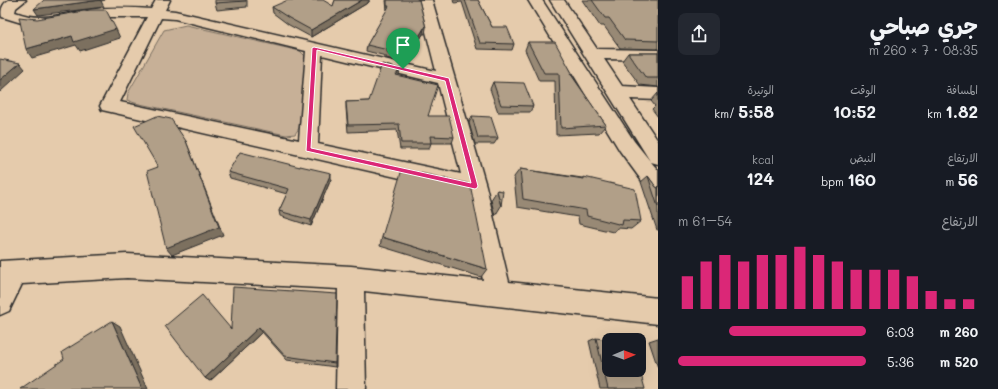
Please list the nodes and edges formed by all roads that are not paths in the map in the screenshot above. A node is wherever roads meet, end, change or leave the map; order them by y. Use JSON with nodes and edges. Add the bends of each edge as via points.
{"nodes":[{"id":1,"x":19,"y":0,"type":"edge"},
{"id":2,"x":426,"y":0,"type":"edge"},
{"id":3,"x":535,"y":0,"type":"edge"},
{"id":4,"x":557,"y":0,"type":"edge"},
{"id":5,"x":159,"y":7,"type":"edge"},
{"id":6,"x":314,"y":48,"type":"junction"},
{"id":7,"x":591,"y":54,"type":"junction"},
{"id":8,"x":658,"y":55,"type":"edge"},
{"id":9,"x":447,"y":79,"type":"junction"},
{"id":10,"x":616,"y":92,"type":"junction"},
{"id":11,"x":658,"y":94,"type":"edge"},
{"id":12,"x":308,"y":150,"type":"junction"},
{"id":13,"x":658,"y":156,"type":"edge"},
{"id":14,"x":475,"y":186,"type":"junction"},
{"id":15,"x":658,"y":186,"type":"edge"},
{"id":16,"x":7,"y":273,"type":"edge"},
{"id":17,"x":351,"y":278,"type":"junction"},
{"id":18,"x":499,"y":294,"type":"junction"},
{"id":19,"x":0,"y":302,"type":"edge"},
{"id":20,"x":658,"y":312,"type":"edge"},
{"id":21,"x":351,"y":389,"type":"edge"}],
"edges":[{"from":1,"to":5,"type":"street","via":[[9,6],[7,14],[31,22],[49,22],[85,14]]},
{"from":2,"to":9,"type":"street"},
{"from":3,"to":15,"type":"street","via":[[627,146]]},
{"from":4,"to":7,"type":"street"},
{"from":5,"to":6,"type":"street","via":[[175,15]]},
{"from":5,"to":12,"type":"street","via":[[109,106]]},
{"from":6,"to":9,"type":"street"},
{"from":6,"to":12,"type":"street"},
{"from":7,"to":8,"type":"street"},
{"from":7,"to":10,"type":"street"},
{"from":9,"to":14,"type":"street"},
{"from":10,"to":11,"type":"street"},
{"from":10,"to":13,"type":"street"},
{"from":12,"to":14,"type":"street"},
{"from":14,"to":18,"type":"street"},
{"from":16,"to":17,"type":"street","via":[[127,266]]},
{"from":16,"to":19,"type":"street"},
{"from":17,"to":18,"type":"street"},
{"from":17,"to":21,"type":"street"},
{"from":18,"to":20,"type":"street"}]}
